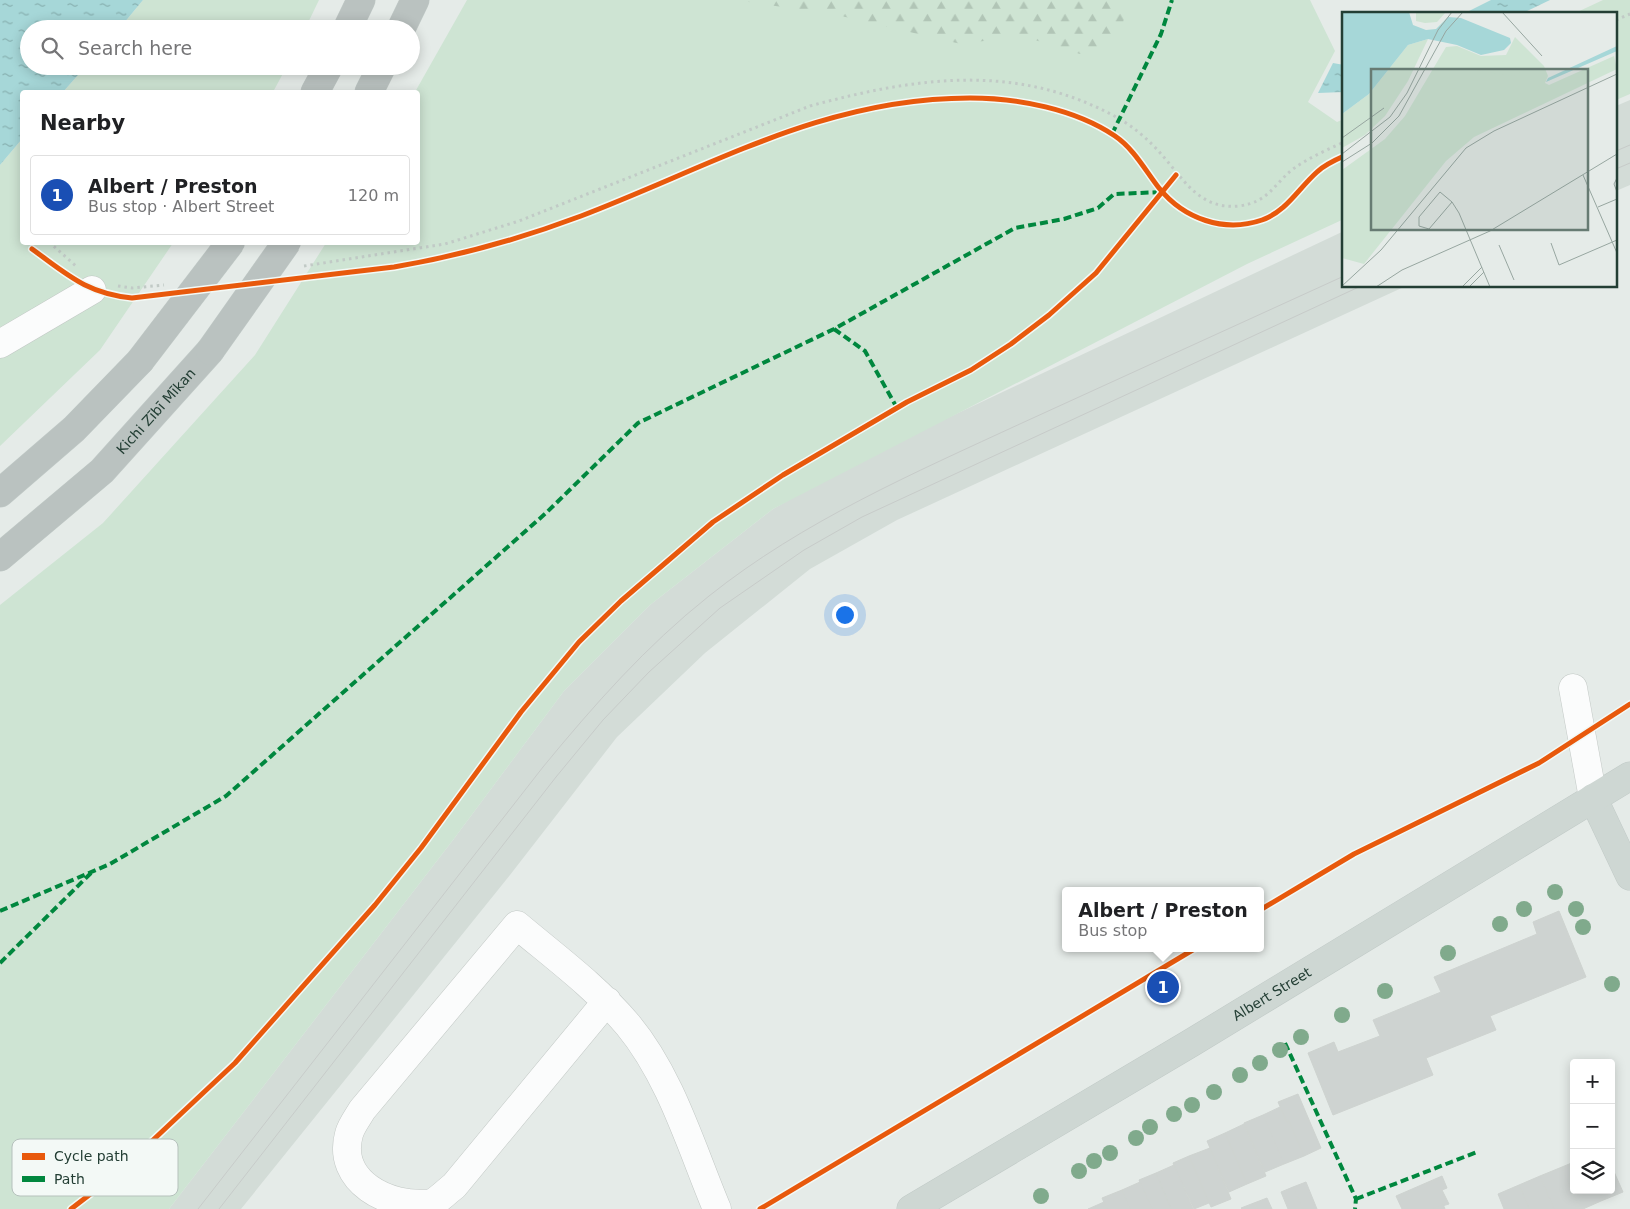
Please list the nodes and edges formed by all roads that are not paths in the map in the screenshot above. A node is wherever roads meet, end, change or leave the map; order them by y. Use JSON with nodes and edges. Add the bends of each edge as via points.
{"nodes":[{"id":1,"x":361,"y":0,"type":"edge"},
{"id":2,"x":415,"y":0,"type":"edge"},
{"id":3,"x":351,"y":20,"type":"edge"},
{"id":4,"x":405,"y":20,"type":"edge"},
{"id":5,"x":324,"y":75,"type":"edge"},
{"id":6,"x":378,"y":75,"type":"edge"},
{"id":7,"x":316,"y":90,"type":"edge"},
{"id":8,"x":370,"y":90,"type":"edge"},
{"id":9,"x":229,"y":245,"type":"edge"},
{"id":10,"x":290,"y":255,"type":"edge"},
{"id":11,"x":95,"y":282,"type":"road end"},
{"id":12,"x":0,"y":344,"type":"edge"},
{"id":13,"x":0,"y":493,"type":"edge"},
{"id":14,"x":0,"y":557,"type":"edge"},
{"id":15,"x":1574,"y":688,"type":"dead end"},
{"id":16,"x":1630,"y":776,"type":"edge"},
{"id":17,"x":1593,"y":798,"type":"junction"},
{"id":18,"x":1630,"y":876,"type":"edge"},
{"id":19,"x":607,"y":1001,"type":"junction"},
{"id":20,"x":717,"y":1209,"type":"edge"},
{"id":21,"x":911,"y":1209,"type":"edge"}],
"edges":[{"from":1,"to":3,"type":"highway"},
{"from":2,"to":4,"type":"highway"},
{"from":5,"to":7,"type":"highway"},
{"from":6,"to":8,"type":"highway"},
{"from":9,"to":13,"type":"highway","bridge":true,"via":[[140,361],[74,428]]},
{"from":10,"to":14,"type":"highway","name":"Kichi Zībī Mīkan","bridge":true,"via":[[210,351],[102,471]]},
{"from":11,"to":12,"type":"lane"},
{"from":15,"to":17,"type":"lane"},
{"from":16,"to":17,"type":"main road","name":"Albert Street"},
{"from":17,"to":18,"type":"main road"},
{"from":17,"to":21,"type":"main road","name":"Albert Street","via":[[1191,1044]]},
{"from":19,"to":19,"type":"lane","via":[[517,925],[362,1110],[349,1134],[347,1160],[357,1182],[379,1202],[402,1209],[432,1203],[454,1186]]},
{"from":19,"to":20,"type":"lane","via":[[643,1046],[663,1079]]}]}
